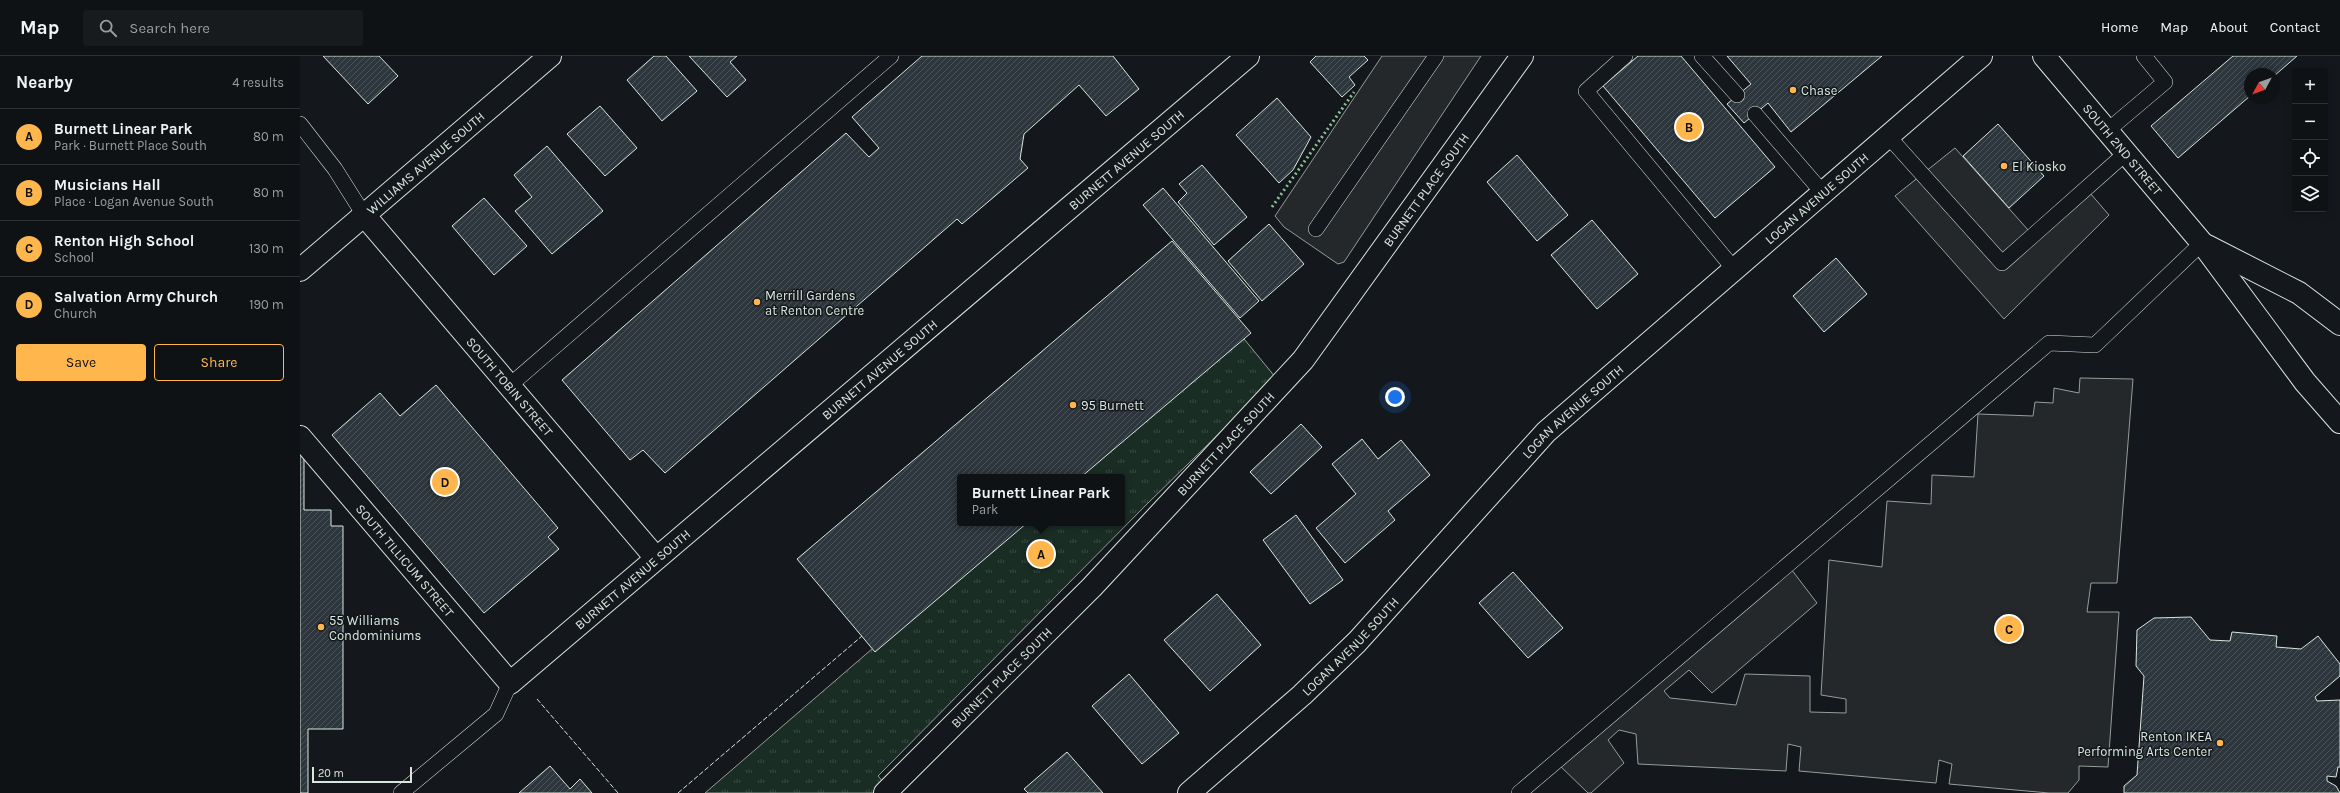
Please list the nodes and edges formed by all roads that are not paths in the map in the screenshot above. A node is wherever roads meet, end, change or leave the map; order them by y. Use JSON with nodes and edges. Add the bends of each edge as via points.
{"nodes":[{"id":1,"x":550,"y":56,"type":"edge"},
{"id":2,"x":890,"y":56,"type":"edge"},
{"id":3,"x":1248,"y":56,"type":"edge"},
{"id":4,"x":1436,"y":56,"type":"edge"},
{"id":5,"x":1522,"y":56,"type":"edge"},
{"id":6,"x":1625,"y":56,"type":"edge"},
{"id":7,"x":1702,"y":56,"type":"edge"},
{"id":8,"x":1981,"y":56,"type":"edge"},
{"id":9,"x":2044,"y":56,"type":"edge"},
{"id":10,"x":2144,"y":56,"type":"edge"},
{"id":11,"x":1737,"y":95,"type":"dead end"},
{"id":12,"x":1755,"y":114,"type":"dead end"},
{"id":13,"x":300,"y":124,"type":"edge"},
{"id":14,"x":2107,"y":130,"type":"junction"},
{"id":15,"x":1888,"y":136,"type":"junction"},
{"id":16,"x":2126,"y":153,"type":"junction"},
{"id":17,"x":1822,"y":193,"type":"junction"},
{"id":18,"x":364,"y":215,"type":"junction"},
{"id":19,"x":1316,"y":229,"type":"dead end"},
{"id":20,"x":2202,"y":243,"type":"junction"},
{"id":21,"x":1734,"y":269,"type":"junction"},
{"id":22,"x":300,"y":270,"type":"edge"},
{"id":23,"x":2340,"y":324,"type":"edge"},
{"id":24,"x":509,"y":386,"type":"junction"},
{"id":25,"x":2340,"y":422,"type":"edge"},
{"id":26,"x":300,"y":437,"type":"edge"},
{"id":27,"x":656,"y":558,"type":"junction"},
{"id":28,"x":510,"y":683,"type":"junction"},
{"id":29,"x":401,"y":793,"type":"edge"},
{"id":30,"x":885,"y":793,"type":"edge"},
{"id":31,"x":1189,"y":793,"type":"edge"},
{"id":32,"x":1519,"y":793,"type":"edge"}],
"edges":[{"from":1,"to":18,"type":"street","name":"WILLIAMS AVENUE SOUTH"},
{"from":2,"to":24,"type":"lane"},
{"from":3,"to":27,"type":"street","name":"BURNETT AVENUE SOUTH"},
{"from":4,"to":19,"type":"lane"},
{"from":5,"to":30,"type":"street","name":"BURNETT PLACE SOUTH","via":[[1303,360],[1092,587]]},
{"from":6,"to":21,"type":"lane","via":[[1586,91]]},
{"from":7,"to":11,"type":"lane"},
{"from":8,"to":15,"type":"street","name":"LOGAN AVENUE SOUTH"},
{"from":9,"to":14,"type":"street","name":"SOUTH 2ND STREET"},
{"from":10,"to":14,"type":"lane","via":[[2166,82]]},
{"from":12,"to":17,"type":"lane"},
{"from":13,"to":18,"type":"lane","via":[[335,169]]},
{"from":14,"to":16,"type":"street","name":"SOUTH 2ND STREET"},
{"from":15,"to":16,"type":"lane","via":[[2002,264]]},
{"from":15,"to":17,"type":"street","name":"LOGAN AVENUE SOUTH"},
{"from":16,"to":20,"type":"street","name":"SOUTH 2ND STREET"},
{"from":17,"to":21,"type":"street","name":"LOGAN AVENUE SOUTH"},
{"from":18,"to":22,"type":"street","name":"WILLIAMS AVENUE SOUTH"},
{"from":18,"to":24,"type":"street","name":"SOUTH TOBIN STREET"},
{"from":20,"to":23,"type":"street","name":"SOUTH 2ND STREET","via":[[2300,293]]},
{"from":20,"to":25,"type":"street","name":"SOUTH 2ND STREET","via":[[2305,382]]},
{"from":20,"to":32,"type":"lane","via":[[2095,345],[2049,343]]},
{"from":21,"to":31,"type":"street","name":"LOGAN AVENUE SOUTH","via":[[1546,432],[1356,642],[1302,695]]},
{"from":24,"to":27,"type":"street","name":"SOUTH TOBIN STREET"},
{"from":26,"to":28,"type":"street","name":"SOUTH TILLICUM STREET"},
{"from":27,"to":28,"type":"street","name":"BURNETT AVENUE SOUTH"},
{"from":28,"to":29,"type":"lane","via":[[496,714]]}]}
